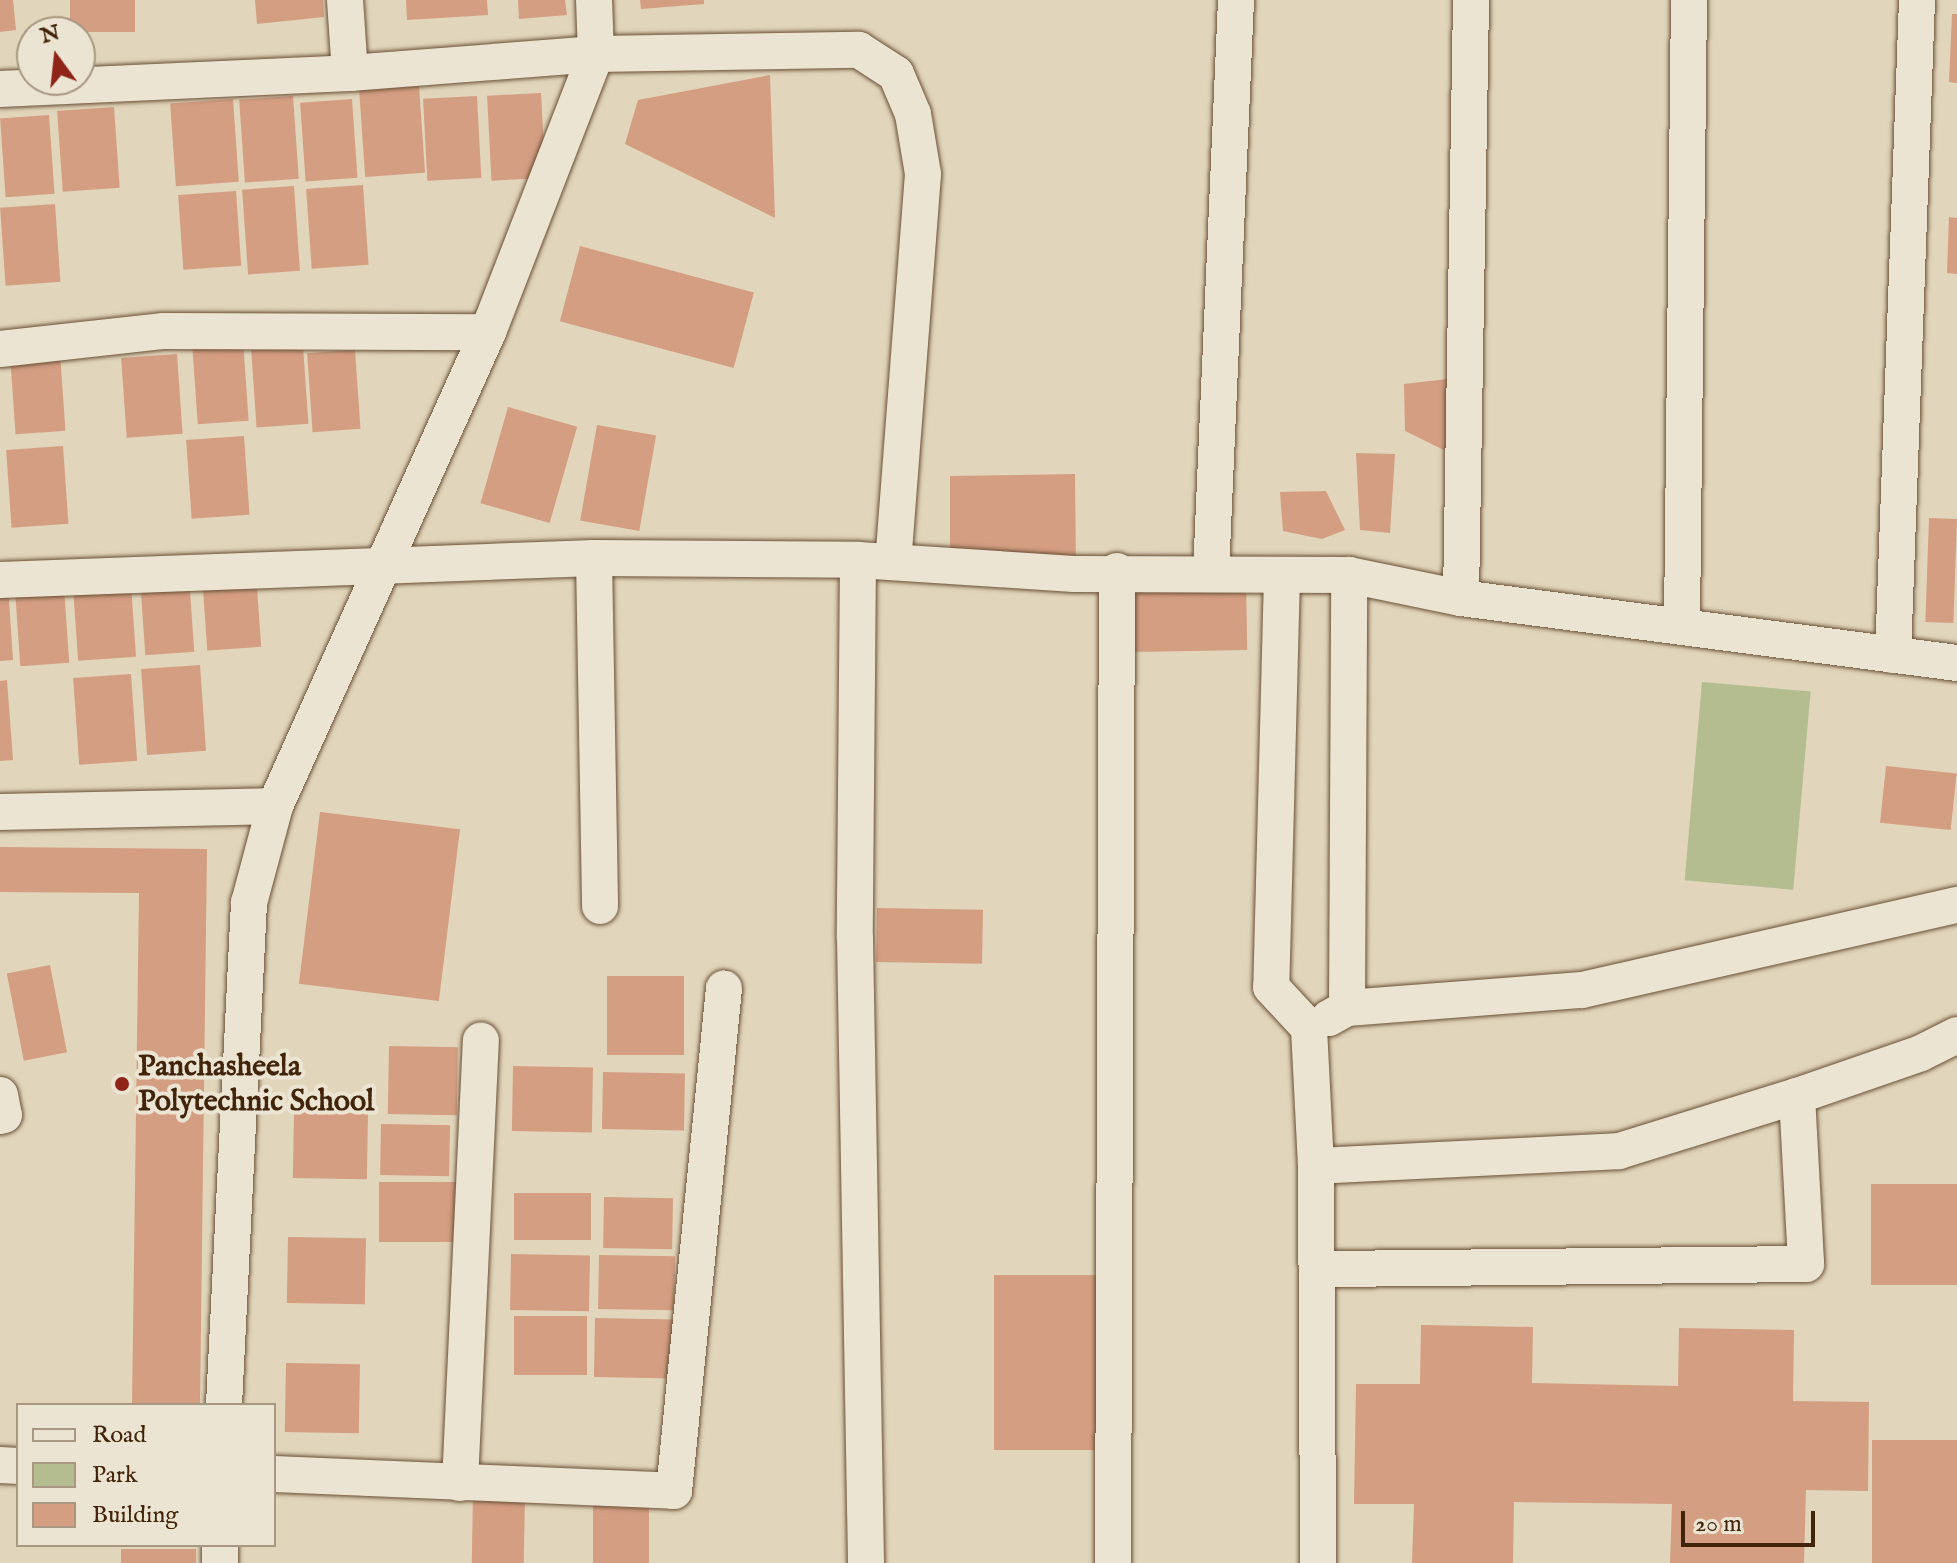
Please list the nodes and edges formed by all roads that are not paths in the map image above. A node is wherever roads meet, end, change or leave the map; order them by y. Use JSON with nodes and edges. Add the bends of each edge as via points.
{"nodes":[{"id":1,"x":345,"y":0,"type":"edge"},
{"id":2,"x":594,"y":0,"type":"edge"},
{"id":3,"x":1236,"y":0,"type":"edge"},
{"id":4,"x":1471,"y":0,"type":"edge"},
{"id":5,"x":1689,"y":0,"type":"edge"},
{"id":6,"x":1917,"y":0,"type":"edge"},
{"id":7,"x":596,"y":54,"type":"junction"},
{"id":8,"x":350,"y":73,"type":"junction"},
{"id":9,"x":0,"y":89,"type":"edge"},
{"id":10,"x":488,"y":332,"type":"junction"},
{"id":11,"x":0,"y":349,"type":"edge"},
{"id":12,"x":594,"y":558,"type":"junction"},
{"id":13,"x":858,"y":560,"type":"junction"},
{"id":14,"x":893,"y":562,"type":"junction"},
{"id":15,"x":382,"y":565,"type":"junction"},
{"id":16,"x":1117,"y":571,"type":"junction"},
{"id":17,"x":1211,"y":573,"type":"junction"},
{"id":18,"x":1349,"y":575,"type":"junction"},
{"id":19,"x":1282,"y":576,"type":"junction"},
{"id":20,"x":0,"y":580,"type":"edge"},
{"id":21,"x":1461,"y":598,"type":"junction"},
{"id":22,"x":1682,"y":623,"type":"junction"},
{"id":23,"x":1893,"y":655,"type":"junction"},
{"id":24,"x":1957,"y":663,"type":"edge"},
{"id":25,"x":275,"y":806,"type":"junction"},
{"id":26,"x":0,"y":812,"type":"edge"},
{"id":27,"x":1957,"y":905,"type":"edge"},
{"id":28,"x":600,"y":906,"type":"dead end"},
{"id":29,"x":724,"y":988,"type":"dead end"},
{"id":30,"x":1347,"y":1008,"type":"junction"},
{"id":31,"x":1309,"y":1028,"type":"junction"},
{"id":32,"x":1957,"y":1035,"type":"edge"},
{"id":33,"x":481,"y":1040,"type":"dead end"},
{"id":34,"x":0,"y":1095,"type":"edge"},
{"id":35,"x":1797,"y":1096,"type":"junction"},
{"id":36,"x":0,"y":1116,"type":"edge"},
{"id":37,"x":1316,"y":1166,"type":"junction"},
{"id":38,"x":1317,"y":1269,"type":"junction"},
{"id":39,"x":224,"y":1403,"type":"edge"},
{"id":40,"x":276,"y":1474,"type":"edge"},
{"id":41,"x":460,"y":1483,"type":"junction"},
{"id":42,"x":866,"y":1563,"type":"edge"},
{"id":43,"x":1113,"y":1563,"type":"edge"},
{"id":44,"x":1318,"y":1563,"type":"edge"}],
"edges":[{"from":1,"to":8,"type":"street"},
{"from":2,"to":7,"type":"street"},
{"from":3,"to":17,"type":"street"},
{"from":4,"to":21,"type":"street"},
{"from":5,"to":22,"type":"street"},
{"from":6,"to":23,"type":"street"},
{"from":7,"to":8,"type":"street"},
{"from":7,"to":10,"type":"street"},
{"from":7,"to":14,"type":"street","via":[[859,50],[896,74],[913,114],[923,174]]},
{"from":8,"to":9,"type":"street"},
{"from":10,"to":11,"type":"street","via":[[164,331]]},
{"from":10,"to":15,"type":"street"},
{"from":12,"to":13,"type":"street"},
{"from":12,"to":15,"type":"street"},
{"from":12,"to":28,"type":"street"},
{"from":13,"to":14,"type":"street"},
{"from":13,"to":42,"type":"street","via":[[855,938]]},
{"from":14,"to":16,"type":"street","via":[[1074,574]]},
{"from":15,"to":20,"type":"street"},
{"from":15,"to":25,"type":"street"},
{"from":16,"to":17,"type":"street"},
{"from":16,"to":43,"type":"street"},
{"from":17,"to":19,"type":"street"},
{"from":18,"to":19,"type":"street"},
{"from":18,"to":21,"type":"street"},
{"from":18,"to":30,"type":"street"},
{"from":19,"to":31,"type":"street","via":[[1271,987]]},
{"from":21,"to":22,"type":"street"},
{"from":22,"to":23,"type":"street"},
{"from":23,"to":24,"type":"street"},
{"from":25,"to":26,"type":"street"},
{"from":25,"to":39,"type":"street","via":[[249,903]]},
{"from":27,"to":30,"type":"street","via":[[1582,990]]},
{"from":29,"to":41,"type":"street","via":[[674,1491]]},
{"from":30,"to":31,"type":"street"},
{"from":31,"to":37,"type":"street"},
{"from":32,"to":35,"type":"street"},
{"from":33,"to":41,"type":"street"},
{"from":34,"to":36,"type":"street"},
{"from":35,"to":37,"type":"street","via":[[1619,1151]]},
{"from":35,"to":38,"type":"street","via":[[1806,1264]]},
{"from":37,"to":38,"type":"street"},
{"from":38,"to":44,"type":"street"},
{"from":40,"to":41,"type":"street"}]}
